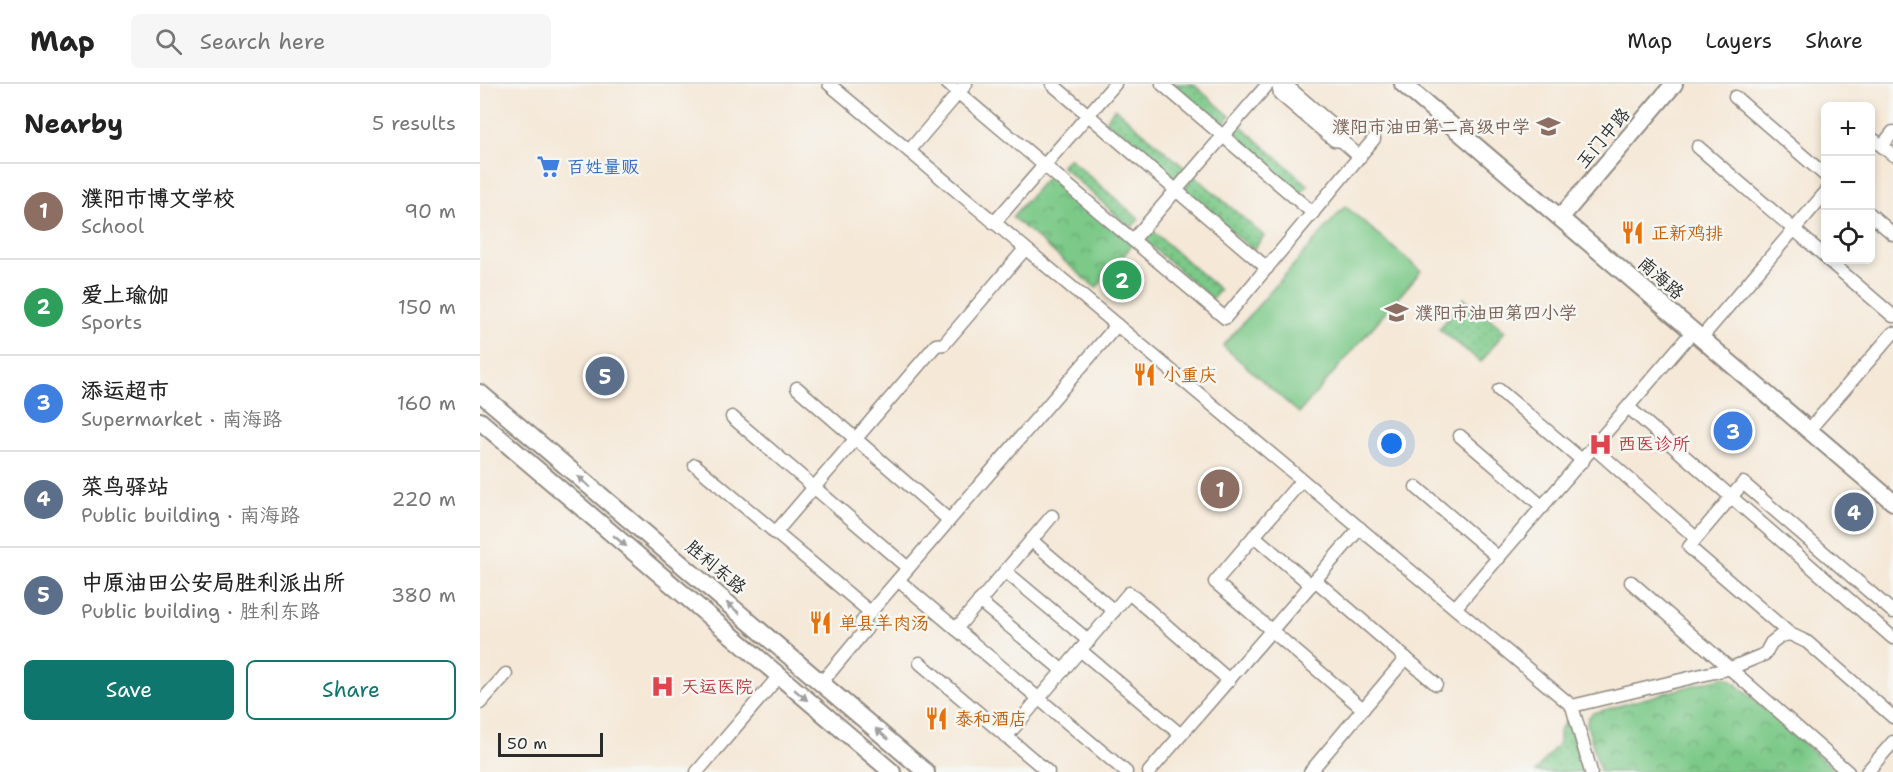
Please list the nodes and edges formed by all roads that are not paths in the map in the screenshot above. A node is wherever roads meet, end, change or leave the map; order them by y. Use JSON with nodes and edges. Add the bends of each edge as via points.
{"nodes":[{"id":1,"x":948,"y":84,"type":"edge"},
{"id":2,"x":1052,"y":84,"type":"edge"},
{"id":3,"x":1115,"y":84,"type":"edge"},
{"id":4,"x":1162,"y":84,"type":"edge"},
{"id":5,"x":1274,"y":84,"type":"edge"},
{"id":6,"x":1403,"y":84,"type":"edge"},
{"id":7,"x":1674,"y":84,"type":"edge"},
{"id":8,"x":834,"y":86,"type":"edge"},
{"id":9,"x":962,"y":88,"type":"edge"},
{"id":10,"x":1735,"y":97,"type":"dead end"},
{"id":11,"x":1088,"y":115,"type":"junction"},
{"id":12,"x":1893,"y":132,"type":"edge"},
{"id":13,"x":1223,"y":136,"type":"junction"},
{"id":14,"x":1374,"y":139,"type":"dead end"},
{"id":15,"x":1875,"y":141,"type":"edge"},
{"id":16,"x":1882,"y":146,"type":"junction"},
{"id":17,"x":1698,"y":147,"type":"dead end"},
{"id":18,"x":909,"y":151,"type":"junction"},
{"id":19,"x":1893,"y":155,"type":"edge"},
{"id":20,"x":1360,"y":157,"type":"junction"},
{"id":21,"x":1044,"y":165,"type":"junction"},
{"id":22,"x":1821,"y":172,"type":"edge"},
{"id":23,"x":1176,"y":190,"type":"junction"},
{"id":24,"x":1821,"y":198,"type":"edge"},
{"id":25,"x":1313,"y":213,"type":"junction"},
{"id":26,"x":1561,"y":217,"type":"junction"},
{"id":27,"x":1875,"y":218,"type":"edge"},
{"id":28,"x":994,"y":223,"type":"junction"},
{"id":29,"x":1794,"y":230,"type":"junction"},
{"id":30,"x":1893,"y":234,"type":"edge"},
{"id":31,"x":1133,"y":240,"type":"junction"},
{"id":32,"x":1025,"y":249,"type":"junction"},
{"id":33,"x":1821,"y":253,"type":"edge"},
{"id":34,"x":1834,"y":264,"type":"edge"},
{"id":35,"x":1267,"y":268,"type":"junction"},
{"id":36,"x":1893,"y":316,"type":"edge"},
{"id":37,"x":1117,"y":325,"type":"junction"},
{"id":38,"x":1893,"y":333,"type":"edge"},
{"id":39,"x":1697,"y":335,"type":"junction"},
{"id":40,"x":797,"y":388,"type":"dead end"},
{"id":41,"x":1499,"y":390,"type":"dead end"},
{"id":42,"x":480,"y":393,"type":"edge"},
{"id":43,"x":1628,"y":407,"type":"junction"},
{"id":44,"x":732,"y":417,"type":"dead end"},
{"id":45,"x":480,"y":421,"type":"edge"},
{"id":46,"x":1808,"y":431,"type":"junction"},
{"id":47,"x":1460,"y":436,"type":"dead end"},
{"id":48,"x":855,"y":440,"type":"junction"},
{"id":49,"x":1594,"y":448,"type":"junction"},
{"id":50,"x":1582,"y":461,"type":"junction"},
{"id":51,"x":695,"y":465,"type":"dead end"},
{"id":52,"x":1302,"y":480,"type":"junction"},
{"id":53,"x":814,"y":487,"type":"junction"},
{"id":54,"x":1416,"y":487,"type":"dead end"},
{"id":55,"x":1731,"y":497,"type":"junction"},
{"id":56,"x":1893,"y":502,"type":"edge"},
{"id":57,"x":1543,"y":507,"type":"junction"},
{"id":58,"x":1052,"y":516,"type":"dead end"},
{"id":59,"x":949,"y":520,"type":"junction"},
{"id":60,"x":1360,"y":528,"type":"junction"},
{"id":61,"x":775,"y":532,"type":"junction"},
{"id":62,"x":1254,"y":536,"type":"junction"},
{"id":63,"x":1696,"y":538,"type":"junction"},
{"id":64,"x":1031,"y":540,"type":"junction"},
{"id":65,"x":1499,"y":558,"type":"junction"},
{"id":66,"x":908,"y":568,"type":"junction"},
{"id":67,"x":1005,"y":571,"type":"junction"},
{"id":68,"x":898,"y":580,"type":"junction"},
{"id":69,"x":1313,"y":582,"type":"junction"},
{"id":70,"x":1631,"y":582,"type":"dead end"},
{"id":71,"x":979,"y":601,"type":"junction"},
{"id":72,"x":1455,"y":608,"type":"junction"},
{"id":73,"x":1114,"y":611,"type":"junction"},
{"id":74,"x":870,"y":612,"type":"junction"},
{"id":75,"x":1893,"y":612,"type":"edge"},
{"id":76,"x":956,"y":629,"type":"junction"},
{"id":77,"x":1272,"y":630,"type":"junction"},
{"id":78,"x":1790,"y":634,"type":"junction"},
{"id":79,"x":1893,"y":638,"type":"edge"},
{"id":80,"x":1084,"y":645,"type":"junction"},
{"id":81,"x":1406,"y":658,"type":"junction"},
{"id":82,"x":920,"y":663,"type":"dead end"},
{"id":83,"x":1731,"y":668,"type":"junction"},
{"id":84,"x":1063,"y":671,"type":"junction"},
{"id":85,"x":506,"y":674,"type":"dead end"},
{"id":86,"x":779,"y":676,"type":"junction"},
{"id":87,"x":1229,"y":680,"type":"junction"},
{"id":88,"x":822,"y":682,"type":"junction"},
{"id":89,"x":1436,"y":684,"type":"dead end"},
{"id":90,"x":1039,"y":699,"type":"junction"},
{"id":91,"x":480,"y":703,"type":"edge"},
{"id":92,"x":1572,"y":706,"type":"junction"},
{"id":93,"x":1363,"y":709,"type":"junction"},
{"id":94,"x":1893,"y":717,"type":"edge"},
{"id":95,"x":1181,"y":735,"type":"junction"},
{"id":96,"x":1006,"y":737,"type":"junction"},
{"id":97,"x":1893,"y":742,"type":"edge"},
{"id":98,"x":697,"y":772,"type":"edge"},
{"id":99,"x":892,"y":772,"type":"edge"},
{"id":100,"x":926,"y":772,"type":"edge"},
{"id":101,"x":1048,"y":772,"type":"edge"},
{"id":102,"x":1126,"y":772,"type":"edge"},
{"id":103,"x":1149,"y":772,"type":"edge"},
{"id":104,"x":1310,"y":772,"type":"edge"},
{"id":105,"x":1591,"y":772,"type":"edge"},
{"id":106,"x":1848,"y":772,"type":"edge"},
{"id":107,"x":1867,"y":772,"type":"edge"}],
"edges":[{"from":1,"to":9,"type":"street"},
{"from":2,"to":11,"type":"street"},
{"from":3,"to":11,"type":"street"},
{"from":4,"to":13,"type":"street"},
{"from":5,"to":13,"type":"street"},
{"from":5,"to":20,"type":"street","via":[[1287,86],[1342,133],[1342,141]]},
{"from":6,"to":26,"type":"main road","name":"南海路"},
{"from":7,"to":26,"type":"main road","name":"玉门中路"},
{"from":8,"to":18,"type":"street"},
{"from":9,"to":18,"type":"street"},
{"from":9,"to":21,"type":"street"},
{"from":10,"to":22,"type":"street"},
{"from":11,"to":21,"type":"street"},
{"from":11,"to":23,"type":"street"},
{"from":12,"to":16,"type":"street"},
{"from":13,"to":23,"type":"street"},
{"from":13,"to":25,"type":"street"},
{"from":14,"to":20,"type":"street"},
{"from":15,"to":16,"type":"street"},
{"from":16,"to":19,"type":"street"},
{"from":17,"to":29,"type":"street"},
{"from":18,"to":28,"type":"street"},
{"from":20,"to":25,"type":"street"},
{"from":21,"to":28,"type":"street"},
{"from":21,"to":31,"type":"street"},
{"from":23,"to":31,"type":"street"},
{"from":23,"to":35,"type":"street"},
{"from":24,"to":29,"type":"street"},
{"from":25,"to":35,"type":"street"},
{"from":26,"to":39,"type":"main road","name":"南海路"},
{"from":27,"to":30,"type":"street"},
{"from":28,"to":32,"type":"street"},
{"from":29,"to":33,"type":"street"},
{"from":29,"to":39,"type":"street"},
{"from":31,"to":35,"type":"street","via":[[1225,318]]},
{"from":32,"to":37,"type":"street"},
{"from":32,"to":48,"type":"street"},
{"from":34,"to":36,"type":"street"},
{"from":37,"to":52,"type":"street"},
{"from":37,"to":59,"type":"street"},
{"from":38,"to":46,"type":"street"},
{"from":39,"to":43,"type":"street"},
{"from":39,"to":46,"type":"main road","name":"南海路"},
{"from":40,"to":48,"type":"street"},
{"from":41,"to":50,"type":"street"},
{"from":88,"to":42,"type":"main road","name":"胜利东路","one_way":true},
{"from":43,"to":49,"type":"street"},
{"from":43,"to":55,"type":"street"},
{"from":44,"to":53,"type":"street"},
{"from":45,"to":86,"type":"main road","one_way":true},
{"from":46,"to":56,"type":"main road","name":"南海路"},
{"from":47,"to":57,"type":"street"},
{"from":48,"to":53,"type":"street"},
{"from":48,"to":59,"type":"street"},
{"from":49,"to":50,"type":"street"},
{"from":49,"to":63,"type":"street"},
{"from":50,"to":57,"type":"street"},
{"from":51,"to":61,"type":"street"},
{"from":52,"to":60,"type":"street"},
{"from":52,"to":62,"type":"street"},
{"from":53,"to":61,"type":"street"},
{"from":53,"to":66,"type":"street"},
{"from":54,"to":65,"type":"street"},
{"from":55,"to":63,"type":"street"},
{"from":55,"to":75,"type":"street","via":[[1743,483]]},
{"from":55,"to":79,"type":"street"},
{"from":57,"to":65,"type":"street"},
{"from":58,"to":64,"type":"street"},
{"from":59,"to":66,"type":"street"},
{"from":60,"to":69,"type":"street"},
{"from":60,"to":72,"type":"street"},
{"from":61,"to":74,"type":"street"},
{"from":62,"to":69,"type":"street"},
{"from":62,"to":77,"type":"street","via":[[1215,582]]},
{"from":63,"to":78,"type":"street","via":[[1689,547]]},
{"from":64,"to":67,"type":"street"},
{"from":64,"to":73,"type":"street"},
{"from":65,"to":72,"type":"street"},
{"from":66,"to":68,"type":"street"},
{"from":67,"to":71,"type":"street"},
{"from":67,"to":80,"type":"street"},
{"from":68,"to":74,"type":"street"},
{"from":68,"to":76,"type":"street"},
{"from":69,"to":77,"type":"street"},
{"from":69,"to":81,"type":"street"},
{"from":70,"to":83,"type":"street"},
{"from":71,"to":76,"type":"street"},
{"from":71,"to":84,"type":"street"},
{"from":72,"to":92,"type":"street"},
{"from":73,"to":80,"type":"street"},
{"from":73,"to":87,"type":"street","via":[[1129,593]]},
{"from":74,"to":88,"type":"street","via":[[861,623],[867,628]]},
{"from":76,"to":90,"type":"street"},
{"from":77,"to":87,"type":"street"},
{"from":77,"to":93,"type":"street"},
{"from":78,"to":83,"type":"street","via":[[1771,643],[1765,654]]},
{"from":78,"to":94,"type":"street","via":[[1806,642]]},
{"from":80,"to":84,"type":"street"},
{"from":80,"to":95,"type":"street"},
{"from":81,"to":89,"type":"street"},
{"from":81,"to":93,"type":"street"},
{"from":82,"to":96,"type":"street"},
{"from":83,"to":92,"type":"street"},
{"from":83,"to":106,"type":"street"},
{"from":84,"to":90,"type":"street"},
{"from":85,"to":91,"type":"street"},
{"from":86,"to":98,"type":"street"},
{"from":86,"to":99,"type":"main road","one_way":true},
{"from":87,"to":95,"type":"street"},
{"from":100,"to":88,"type":"main road","name":"胜利东路","one_way":true},
{"from":90,"to":96,"type":"street"},
{"from":90,"to":102,"type":"street"},
{"from":92,"to":105,"type":"street"},
{"from":93,"to":104,"type":"street"},
{"from":95,"to":103,"type":"street"},
{"from":96,"to":101,"type":"street"},
{"from":97,"to":107,"type":"street"}]}
